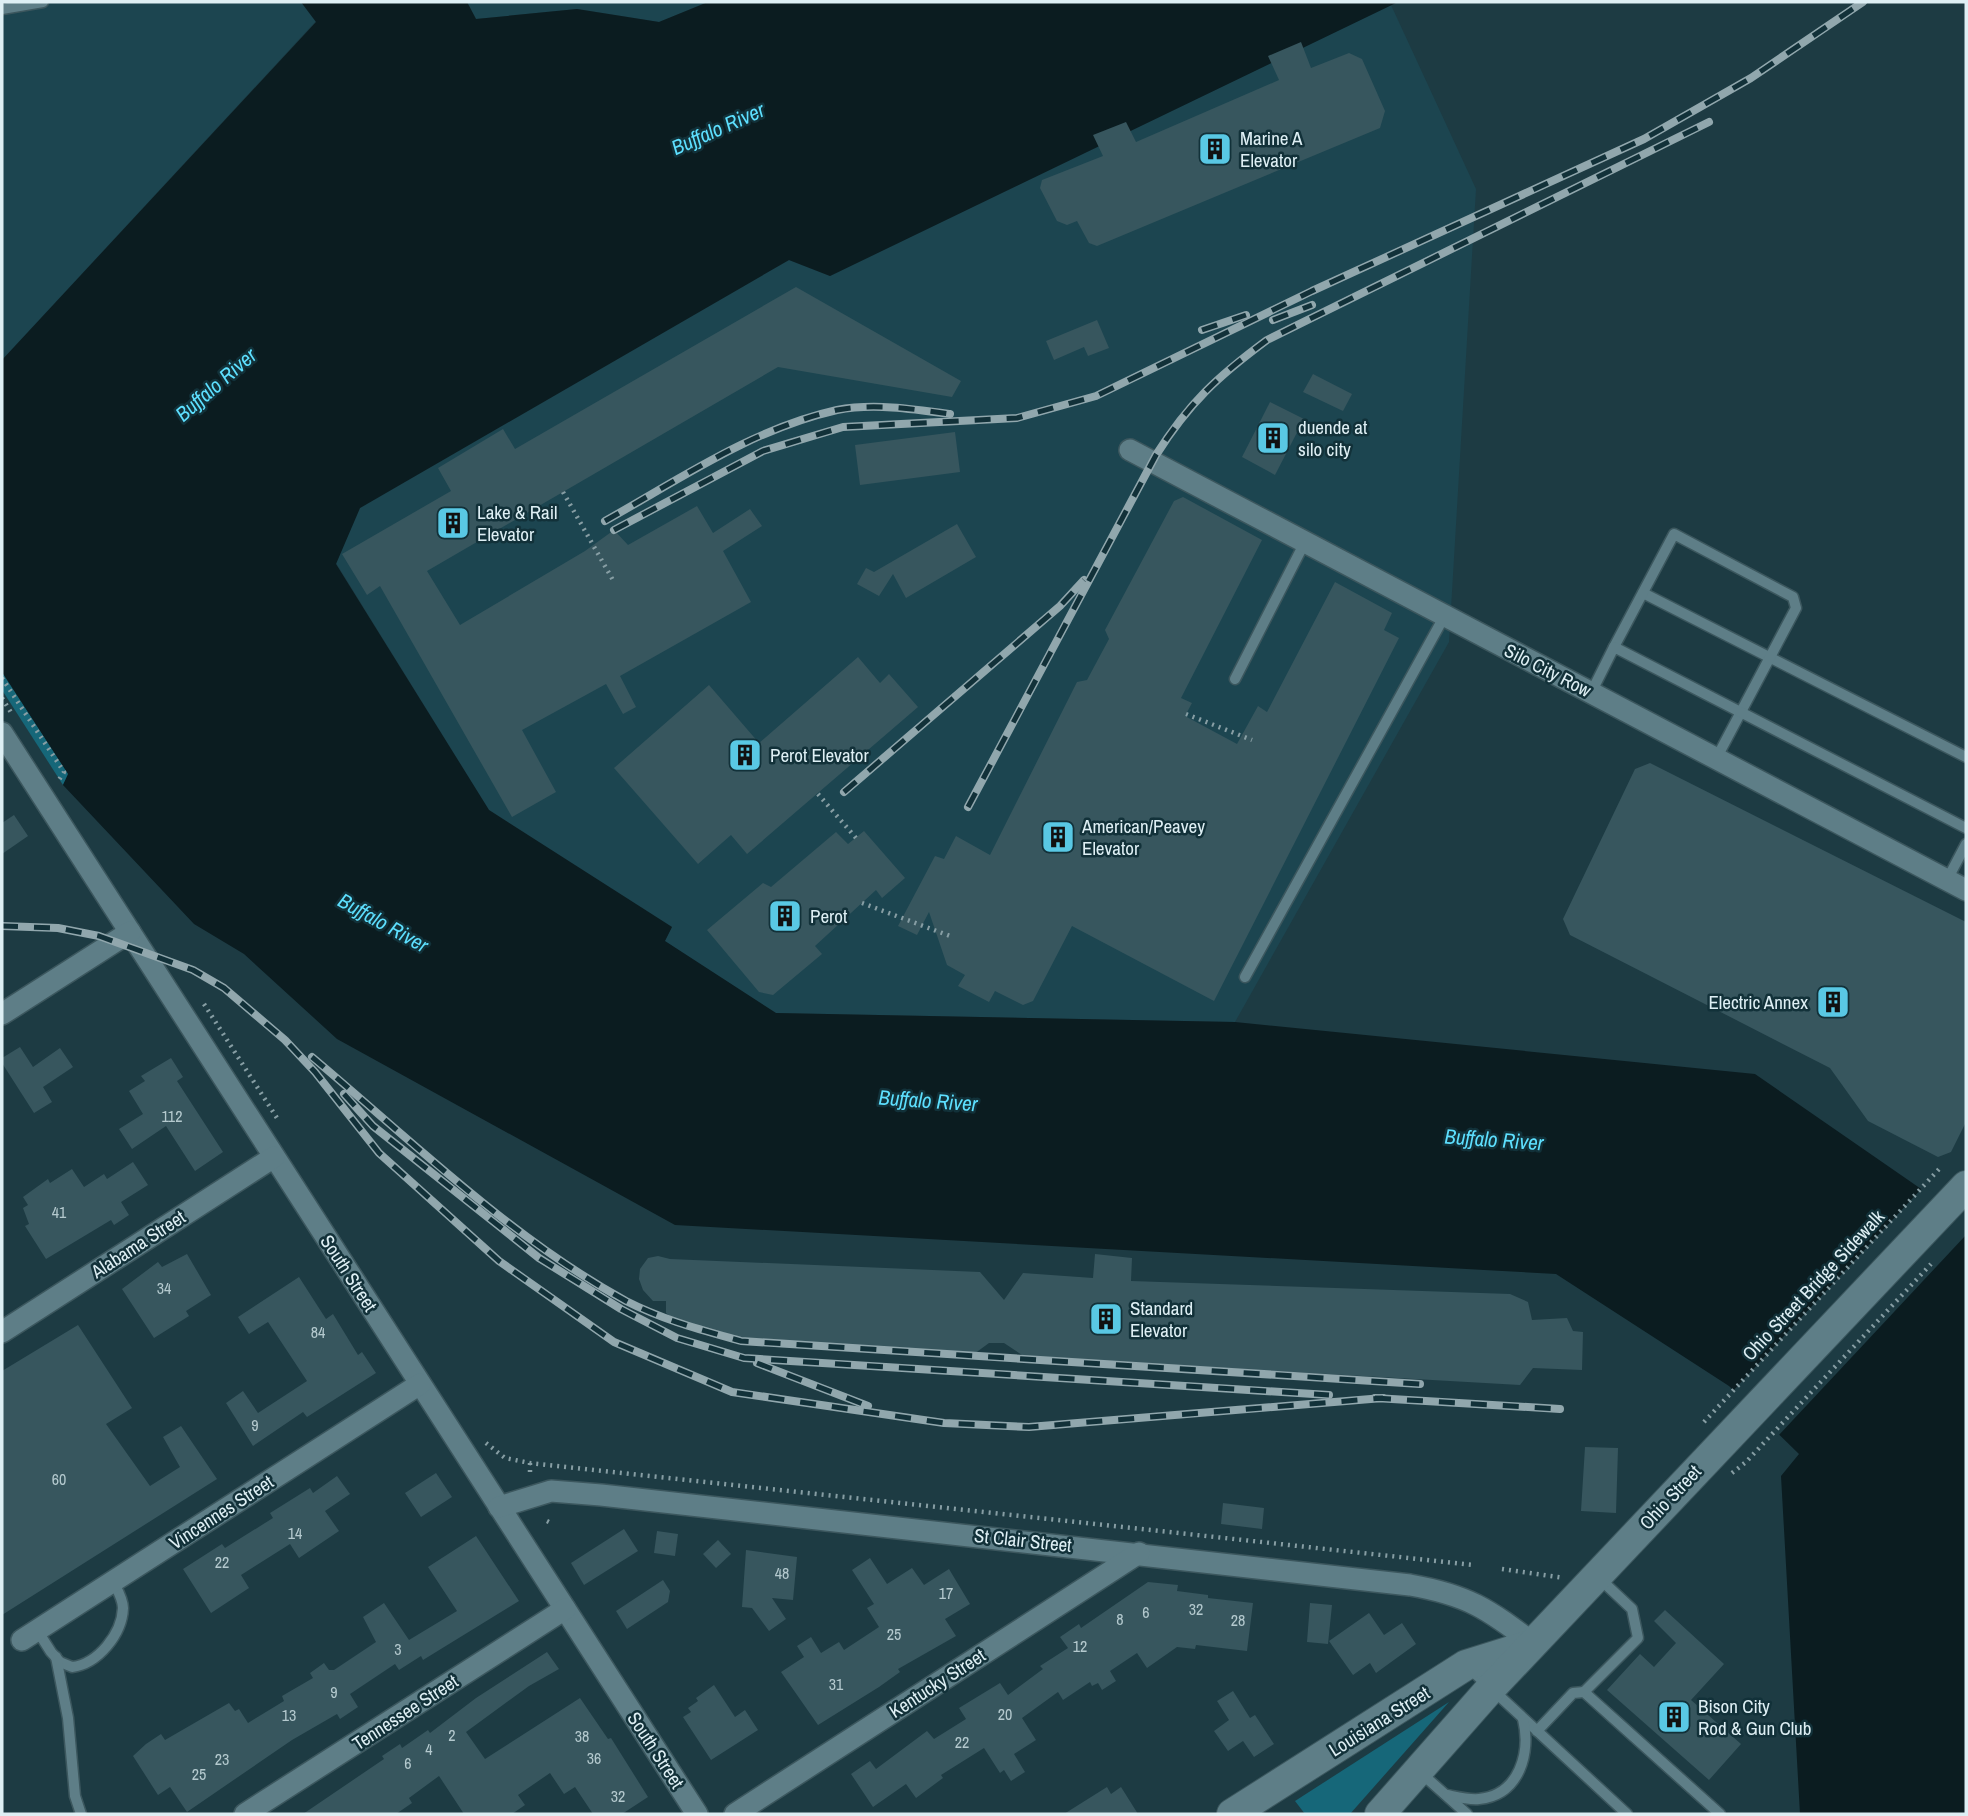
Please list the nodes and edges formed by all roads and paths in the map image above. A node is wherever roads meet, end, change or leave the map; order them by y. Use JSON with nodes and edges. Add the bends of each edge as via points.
{"nodes":[{"id":1,"x":43,"y":2,"type":"edge"},
{"id":2,"x":2,"y":9,"type":"edge"},
{"id":3,"x":1130,"y":450,"type":"dead end"},
{"id":4,"x":563,"y":492,"type":"dead end"},
{"id":5,"x":1305,"y":542,"type":"junction"},
{"id":6,"x":614,"y":582,"type":"dead end"},
{"id":7,"x":1643,"y":593,"type":"junction"},
{"id":8,"x":1444,"y":617,"type":"junction"},
{"id":9,"x":1614,"y":647,"type":"junction"},
{"id":10,"x":1769,"y":656,"type":"junction"},
{"id":11,"x":2,"y":678,"type":"edge"},
{"id":12,"x":1235,"y":679,"type":"dead end"},
{"id":13,"x":1591,"y":693,"type":"junction"},
{"id":14,"x":1741,"y":713,"type":"junction"},
{"id":15,"x":1186,"y":714,"type":"dead end"},
{"id":16,"x":2,"y":733,"type":"edge"},
{"id":17,"x":1252,"y":740,"type":"dead end"},
{"id":18,"x":1966,"y":757,"type":"edge"},
{"id":19,"x":1716,"y":759,"type":"junction"},
{"id":20,"x":57,"y":784,"type":"dead end"},
{"id":21,"x":818,"y":794,"type":"dead end"},
{"id":22,"x":1966,"y":828,"type":"edge"},
{"id":23,"x":856,"y":838,"type":"dead end"},
{"id":24,"x":1966,"y":844,"type":"edge"},
{"id":25,"x":1957,"y":885,"type":"edge"},
{"id":26,"x":862,"y":903,"type":"dead end"},
{"id":27,"x":130,"y":932,"type":"junction"},
{"id":28,"x":950,"y":936,"type":"dead end"},
{"id":29,"x":1245,"y":976,"type":"dead end"},
{"id":30,"x":2,"y":1014,"type":"edge"},
{"id":31,"x":212,"y":1015,"type":"dead end"},
{"id":32,"x":283,"y":1126,"type":"dead end"},
{"id":33,"x":274,"y":1157,"type":"junction"},
{"id":34,"x":1941,"y":1167,"type":"dead end"},
{"id":35,"x":1965,"y":1187,"type":"edge"},
{"id":36,"x":1939,"y":1255,"type":"dead end"},
{"id":37,"x":2,"y":1332,"type":"edge"},
{"id":38,"x":420,"y":1384,"type":"junction"},
{"id":39,"x":1714,"y":1430,"type":"junction"},
{"id":40,"x":478,"y":1432,"type":"dead end"},
{"id":41,"x":1746,"y":1462,"type":"dead end"},
{"id":42,"x":530,"y":1463,"type":"junction"},
{"id":43,"x":530,"y":1472,"type":"dead end"},
{"id":44,"x":499,"y":1507,"type":"junction"},
{"id":45,"x":1139,"y":1553,"type":"junction"},
{"id":46,"x":1474,"y":1565,"type":"dead end"},
{"id":47,"x":1505,"y":1570,"type":"dead end"},
{"id":48,"x":1597,"y":1576,"type":"junction"},
{"id":49,"x":1566,"y":1578,"type":"dead end"},
{"id":50,"x":113,"y":1581,"type":"junction"},
{"id":51,"x":565,"y":1609,"type":"junction"},
{"id":52,"x":30,"y":1635,"type":"joint"},
{"id":53,"x":1534,"y":1644,"type":"junction"},
{"id":54,"x":56,"y":1657,"type":"junction"},
{"id":55,"x":1466,"y":1665,"type":"junction"},
{"id":56,"x":1491,"y":1688,"type":"junction"},
{"id":57,"x":1584,"y":1692,"type":"junction"},
{"id":58,"x":1523,"y":1718,"type":"junction"},
{"id":59,"x":1537,"y":1731,"type":"junction"},
{"id":60,"x":1419,"y":1771,"type":"junction"},
{"id":61,"x":1447,"y":1795,"type":"junction"},
{"id":62,"x":81,"y":1814,"type":"edge"},
{"id":63,"x":245,"y":1814,"type":"edge"},
{"id":64,"x":697,"y":1814,"type":"edge"},
{"id":65,"x":736,"y":1814,"type":"edge"},
{"id":66,"x":1232,"y":1814,"type":"edge"},
{"id":67,"x":1380,"y":1814,"type":"edge"},
{"id":68,"x":1467,"y":1814,"type":"edge"},
{"id":69,"x":1627,"y":1814,"type":"edge"},
{"id":70,"x":1720,"y":1814,"type":"edge"}],
"edges":[{"from":1,"to":2,"type":"lane"},
{"from":3,"to":5,"type":"street","name":"Silo City Row"},
{"from":4,"to":6,"type":"path"},
{"from":5,"to":8,"type":"street","name":"Silo City Row"},
{"from":5,"to":12,"type":"lane"},
{"from":7,"to":9,"type":"lane"},
{"from":7,"to":10,"type":"lane"},
{"from":7,"to":10,"type":"lane","via":[[1674,534],[1793,597],[1796,608]]},
{"from":8,"to":13,"type":"street","name":"Silo City Row"},
{"from":8,"to":29,"type":"lane"},
{"from":9,"to":13,"type":"lane"},
{"from":9,"to":14,"type":"lane"},
{"from":10,"to":14,"type":"lane"},
{"from":10,"to":18,"type":"lane"},
{"from":11,"to":20,"type":"path","via":[[64,772]]},
{"from":13,"to":19,"type":"street","name":"Silo City Row"},
{"from":14,"to":19,"type":"lane"},
{"from":14,"to":22,"type":"lane"},
{"from":15,"to":17,"type":"path"},
{"from":16,"to":27,"type":"street","name":"South Street"},
{"from":19,"to":25,"type":"street","name":"Silo City Row"},
{"from":21,"to":23,"type":"path"},
{"from":24,"to":25,"type":"lane"},
{"from":26,"to":28,"type":"path"},
{"from":27,"to":30,"type":"street"},
{"from":27,"to":33,"type":"street","name":"South Street"},
{"from":31,"to":32,"type":"path"},
{"from":33,"to":37,"type":"street","name":"Alabama Street"},
{"from":33,"to":38,"type":"street","name":"South Street"},
{"from":34,"to":39,"type":"path","name":"Ohio Street Bridge Sidewalk"},
{"from":35,"to":39,"type":"street","name":"Ohio Street"},
{"from":36,"to":41,"type":"path"},
{"from":38,"to":44,"type":"street","name":"South Street"},
{"from":38,"to":50,"type":"street","name":"Vincennes Street"},
{"from":39,"to":48,"type":"street","name":"Ohio Street"},
{"from":40,"to":42,"type":"path","via":[[498,1455]]},
{"from":42,"to":43,"type":"path"},
{"from":42,"to":46,"type":"path","name":"St Clair Street"},
{"from":44,"to":45,"type":"street","name":"St Clair Street","via":[[551,1492],[601,1495]]},
{"from":44,"to":51,"type":"street","name":"South Street"},
{"from":45,"to":53,"type":"street","name":"St Clair Street","via":[[1452,1592],[1498,1616]]},
{"from":45,"to":65,"type":"street","name":"Kentucky Street"},
{"from":47,"to":49,"type":"path"},
{"from":48,"to":53,"type":"street","name":"Ohio Street"},
{"from":48,"to":57,"type":"lane","via":[[1632,1609],[1638,1638]]},
{"from":50,"to":52,"type":"street","name":"Vincennes Street"},
{"from":50,"to":54,"type":"lane","via":[[123,1609],[113,1638],[81,1666],[72,1667]]},
{"from":51,"to":63,"type":"street","name":"Tennessee Street"},
{"from":51,"to":64,"type":"street","name":"South Street"},
{"from":52,"to":54,"type":"lane"},
{"from":53,"to":55,"type":"street","name":"Louisiana Street"},
{"from":53,"to":56,"type":"street","name":"Ohio Street"},
{"from":54,"to":62,"type":"lane"},
{"from":55,"to":56,"type":"lane"},
{"from":55,"to":66,"type":"street","name":"Louisiana Street"},
{"from":56,"to":58,"type":"lane"},
{"from":56,"to":60,"type":"street","name":"Ohio Street"},
{"from":57,"to":59,"type":"lane","via":[[1573,1693]]},
{"from":57,"to":70,"type":"lane"},
{"from":58,"to":59,"type":"lane"},
{"from":58,"to":61,"type":"lane","via":[[1528,1747],[1516,1776],[1482,1799]]},
{"from":59,"to":69,"type":"lane"},
{"from":60,"to":61,"type":"lane"},
{"from":60,"to":67,"type":"street","name":"Ohio Street"},
{"from":61,"to":68,"type":"lane"}]}
